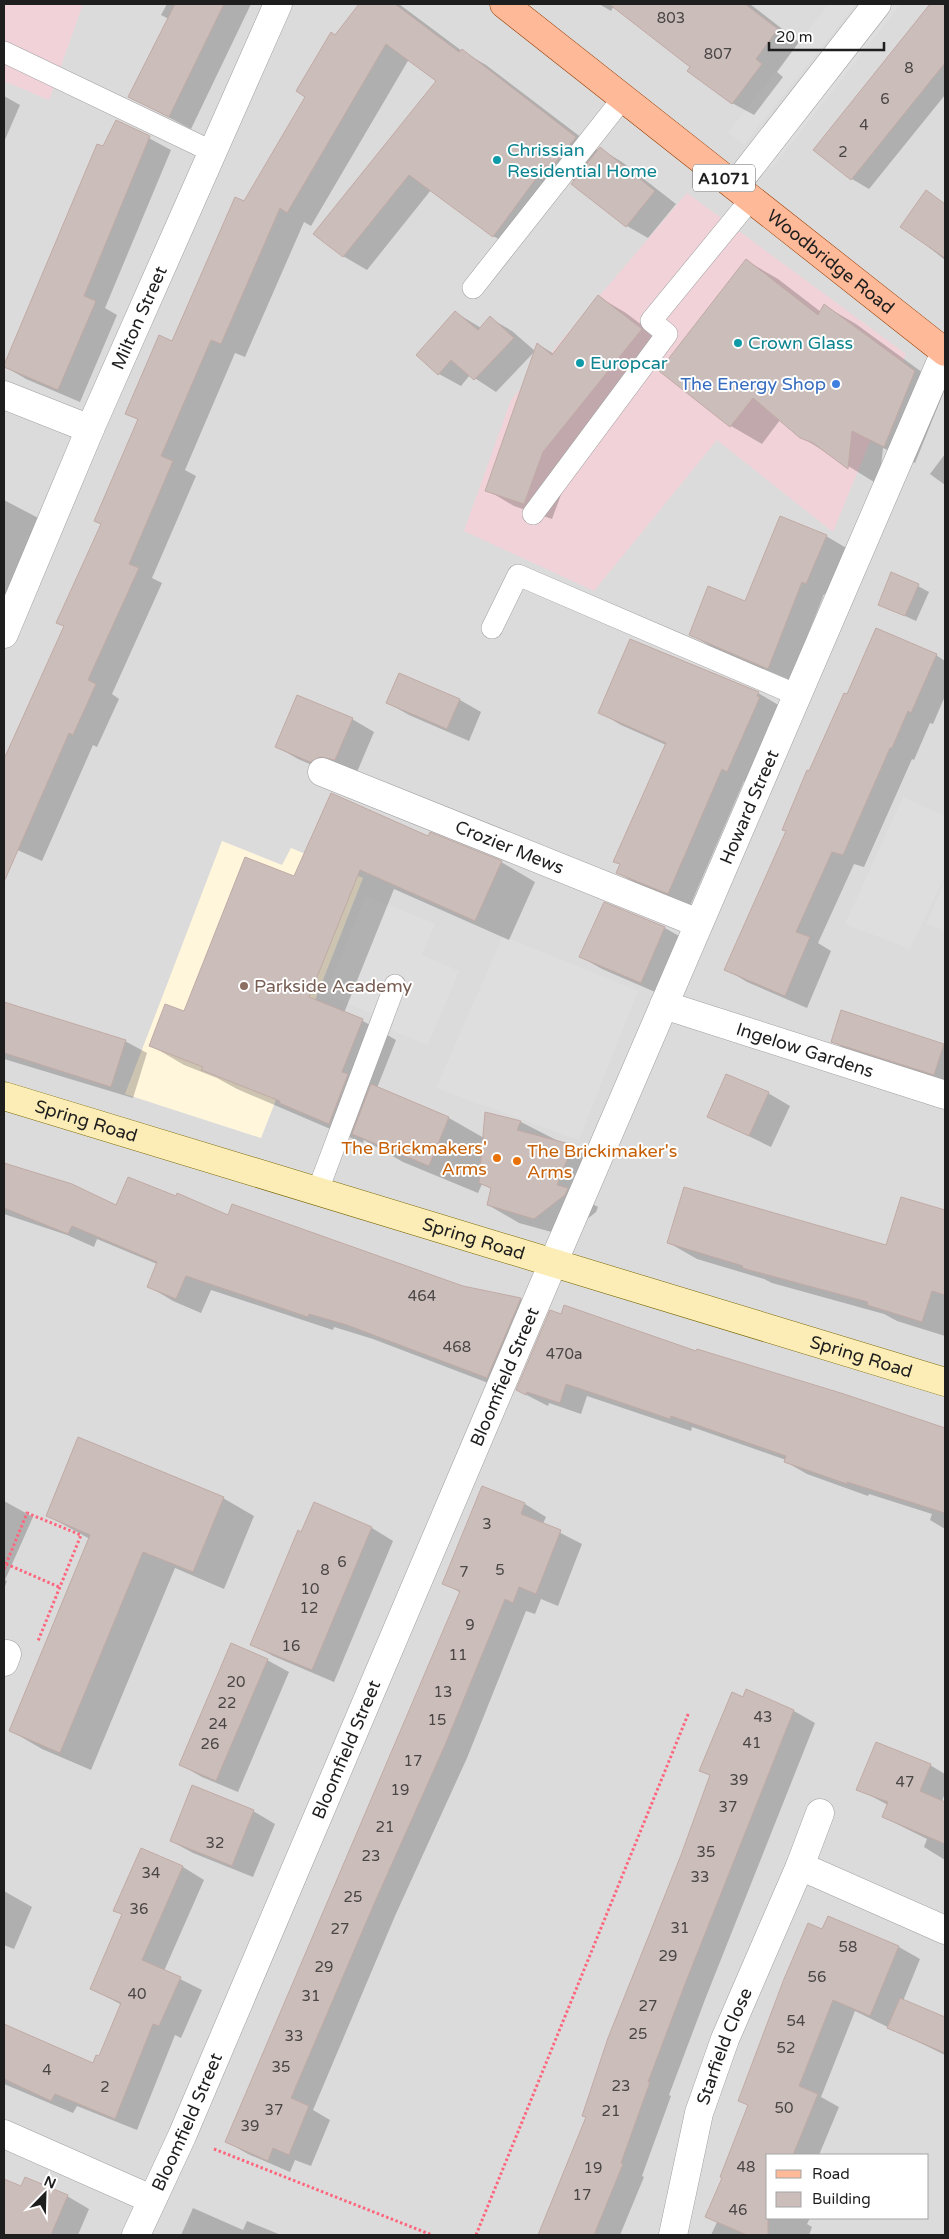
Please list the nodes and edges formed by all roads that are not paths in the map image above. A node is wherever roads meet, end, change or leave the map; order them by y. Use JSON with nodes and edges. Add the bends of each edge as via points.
{"nodes":[{"id":1,"x":278,"y":4,"type":"edge"},
{"id":2,"x":504,"y":4,"type":"edge"},
{"id":3,"x":877,"y":4,"type":"edge"},
{"id":4,"x":4,"y":52,"type":"edge"},
{"id":5,"x":623,"y":98,"type":"junction"},
{"id":6,"x":213,"y":152,"type":"junction"},
{"id":7,"x":743,"y":193,"type":"junction"},
{"id":8,"x":473,"y":288,"type":"dead end"},
{"id":9,"x":945,"y":352,"type":"edge"},
{"id":10,"x":4,"y":395,"type":"edge"},
{"id":11,"x":90,"y":429,"type":"junction"},
{"id":12,"x":533,"y":514,"type":"dead end"},
{"id":13,"x":492,"y":628,"type":"dead end"},
{"id":14,"x":4,"y":634,"type":"edge"},
{"id":15,"x":797,"y":695,"type":"junction"},
{"id":16,"x":322,"y":772,"type":"dead end"},
{"id":17,"x":698,"y":923,"type":"junction"},
{"id":18,"x":395,"y":985,"type":"dead end"},
{"id":19,"x":664,"y":1005,"type":"junction"},
{"id":20,"x":4,"y":1096,"type":"edge"},
{"id":21,"x":945,"y":1096,"type":"edge"},
{"id":22,"x":318,"y":1190,"type":"junction"},
{"id":23,"x":553,"y":1263,"type":"junction"},
{"id":24,"x":945,"y":1382,"type":"edge"},
{"id":25,"x":820,"y":1813,"type":"dead end"},
{"id":26,"x":800,"y":1866,"type":"junction"},
{"id":27,"x":945,"y":1930,"type":"edge"},
{"id":28,"x":4,"y":2134,"type":"edge"},
{"id":29,"x":151,"y":2199,"type":"junction"},
{"id":30,"x":136,"y":2235,"type":"edge"},
{"id":31,"x":673,"y":2235,"type":"edge"}],
"edges":[{"from":1,"to":6,"type":"street","name":"Milton Street"},
{"from":2,"to":5,"type":"main road","name":"Woodbridge Road","number":"A1071"},
{"from":3,"to":7,"type":"street"},
{"from":4,"to":6,"type":"lane"},
{"from":5,"to":7,"type":"main road","name":"Woodbridge Road","number":"A1071"},
{"from":5,"to":8,"type":"lane"},
{"from":6,"to":11,"type":"street","name":"Milton Street"},
{"from":7,"to":9,"type":"main road","name":"Woodbridge Road","number":"A1071"},
{"from":7,"to":12,"type":"lane","via":[[651,321],[667,334]]},
{"from":9,"to":15,"type":"street","name":"Howard Street"},
{"from":10,"to":11,"type":"street"},
{"from":11,"to":14,"type":"street","name":"Milton Street"},
{"from":13,"to":15,"type":"lane","via":[[518,575]]},
{"from":15,"to":17,"type":"street","name":"Howard Street"},
{"from":16,"to":17,"type":"street","name":"Crozier Mews"},
{"from":17,"to":19,"type":"street","name":"Howard Street"},
{"from":18,"to":22,"type":"lane"},
{"from":19,"to":21,"type":"street","name":"Ingelow Gardens"},
{"from":19,"to":23,"type":"street","name":"Howard Street"},
{"from":20,"to":22,"type":"street","name":"Spring Road"},
{"from":22,"to":23,"type":"street","name":"Spring Road"},
{"from":23,"to":24,"type":"street","name":"Spring Road"},
{"from":23,"to":29,"type":"street","name":"Bloomfield Street","via":[[182,2136]]},
{"from":25,"to":26,"type":"street","name":"Starfield Close"},
{"from":26,"to":27,"type":"street"},
{"from":26,"to":31,"type":"street","name":"Starfield Close","via":[[725,2039],[699,2113]]},
{"from":28,"to":29,"type":"street"},
{"from":29,"to":30,"type":"street","name":"Bloomfield Street"}]}
